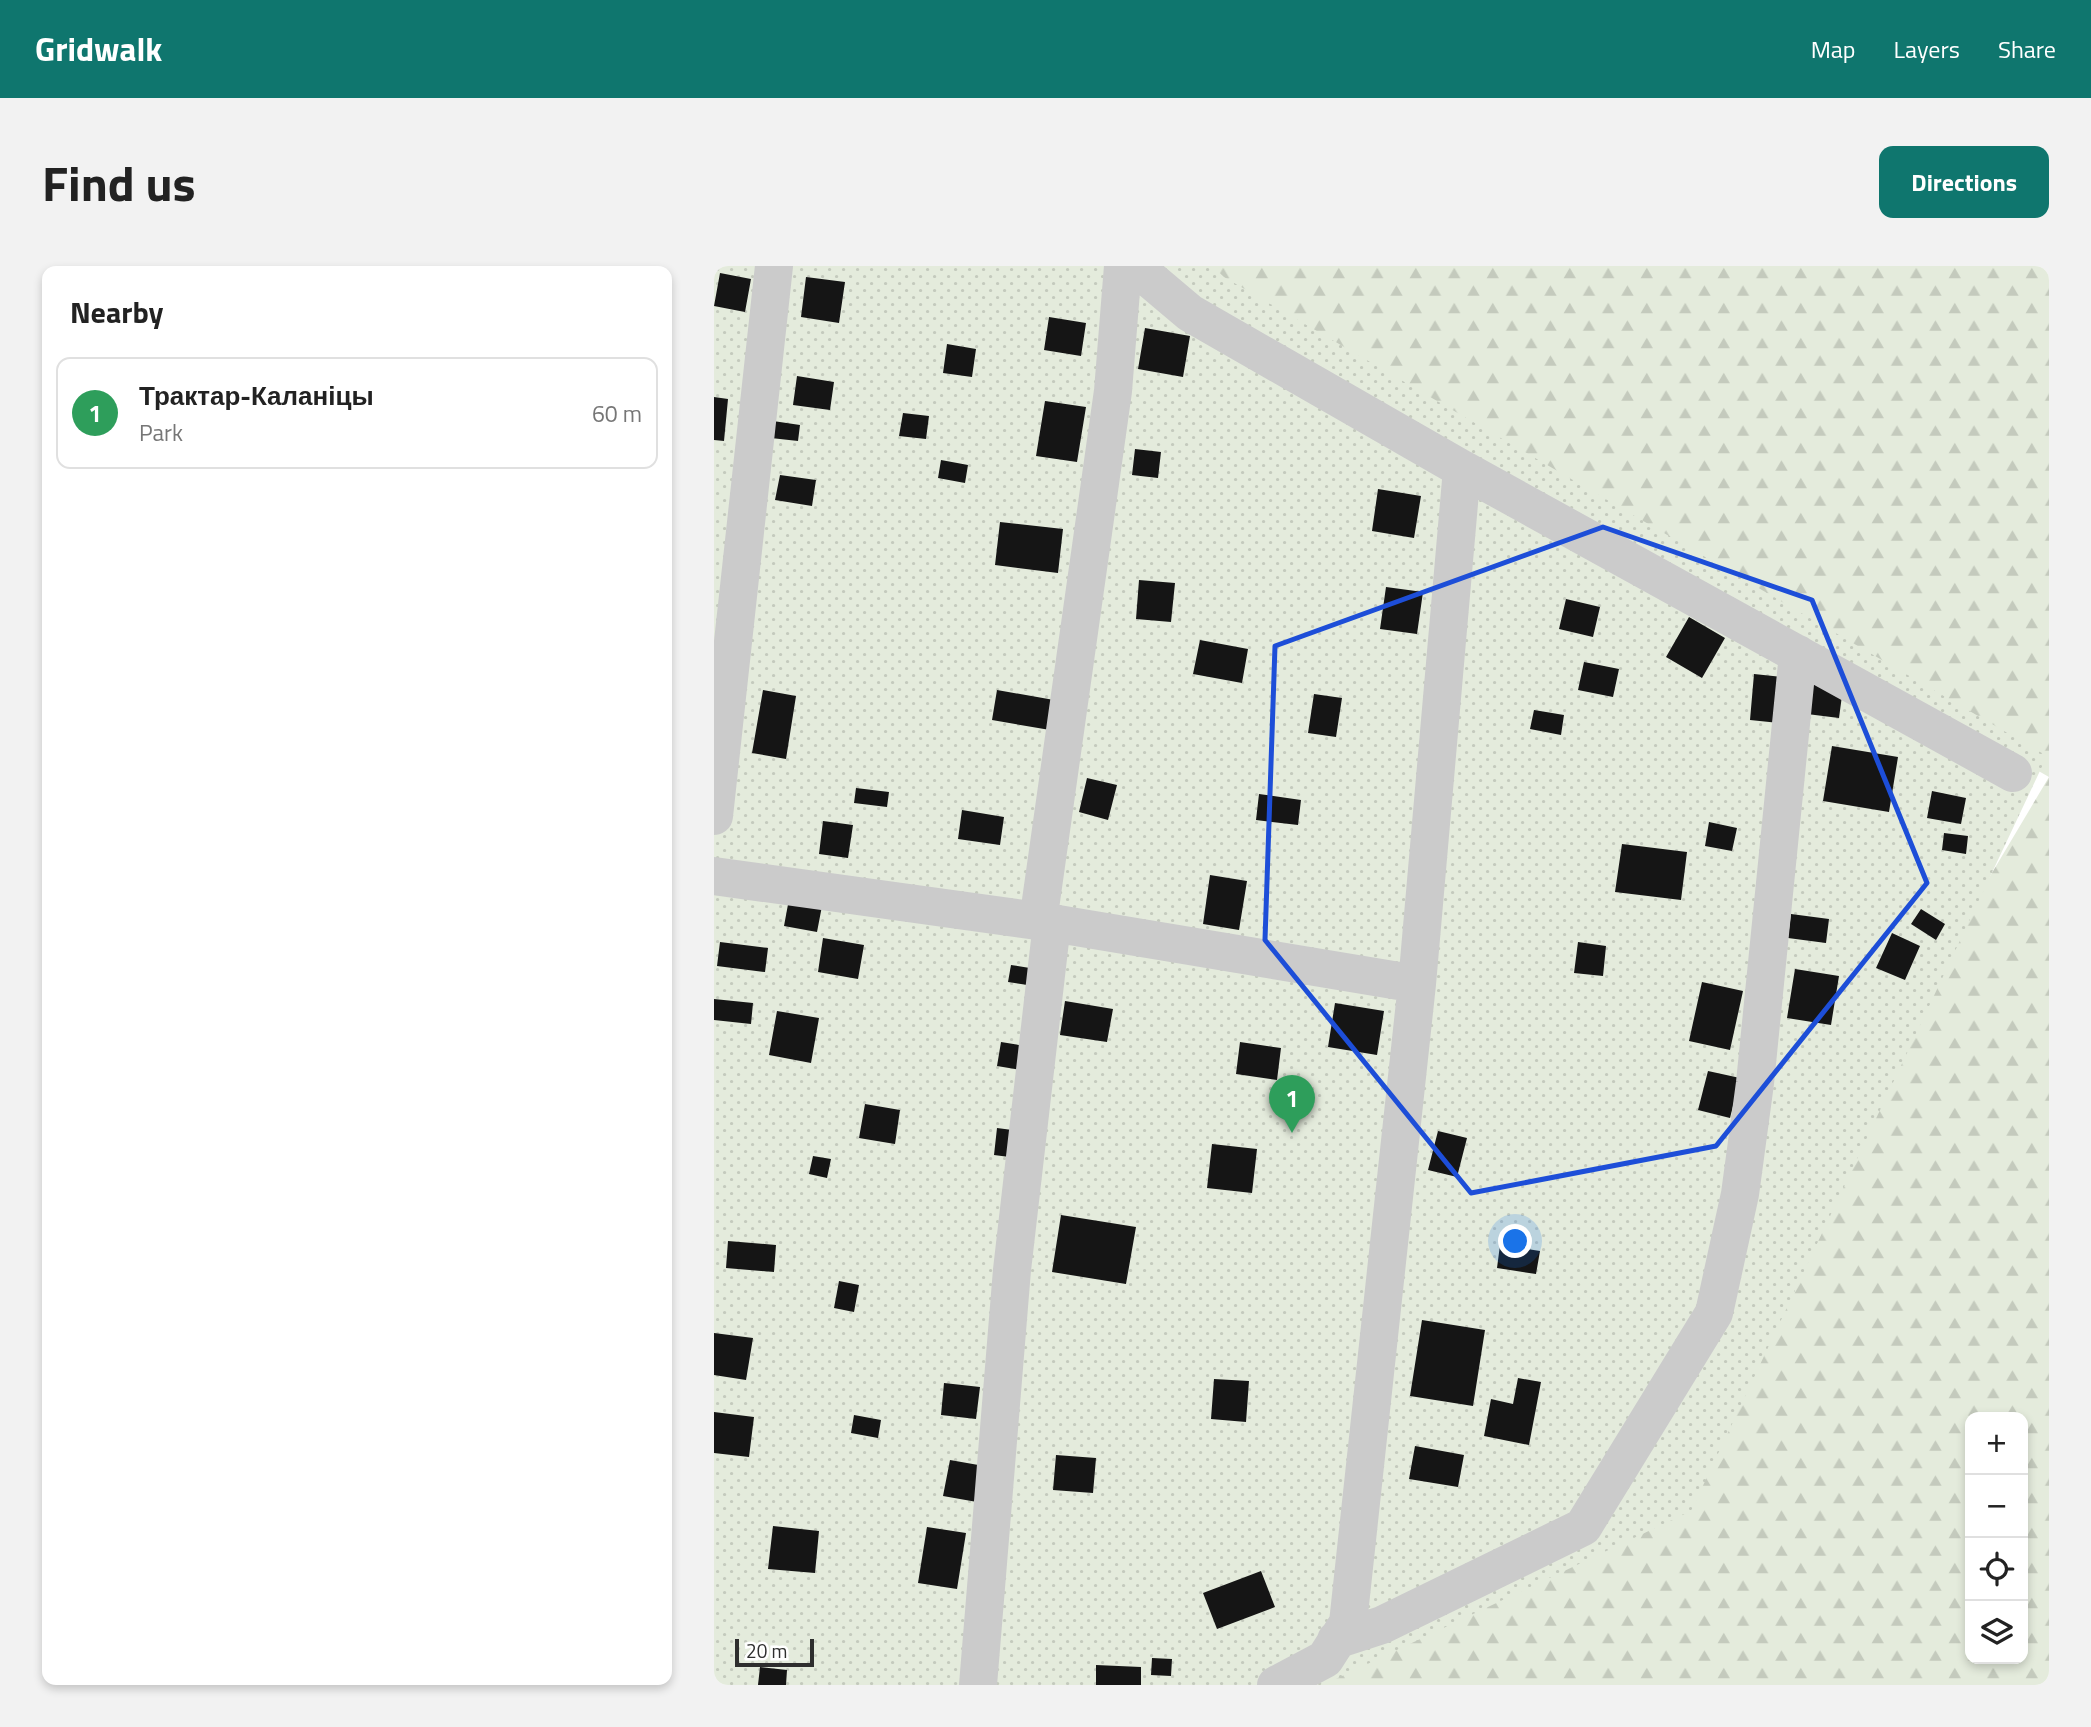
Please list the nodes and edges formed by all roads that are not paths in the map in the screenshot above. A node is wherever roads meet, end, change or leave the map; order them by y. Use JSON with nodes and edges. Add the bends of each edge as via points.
{"nodes":[{"id":1,"x":774,"y":266,"type":"edge"},
{"id":2,"x":1123,"y":266,"type":"edge"},
{"id":3,"x":1131,"y":266,"type":"edge"},
{"id":4,"x":1462,"y":469,"type":"junction"},
{"id":5,"x":1798,"y":654,"type":"junction"},
{"id":6,"x":2013,"y":773,"type":"dead end"},
{"id":7,"x":714,"y":816,"type":"edge"},
{"id":8,"x":714,"y":876,"type":"edge"},
{"id":9,"x":1045,"y":922,"type":"junction"},
{"id":10,"x":1417,"y":984,"type":"junction"},
{"id":11,"x":1336,"y":1640,"type":"junction"},
{"id":12,"x":978,"y":1685,"type":"edge"},
{"id":13,"x":1276,"y":1685,"type":"edge"}],
"edges":[{"from":1,"to":7,"type":"lane"},
{"from":2,"to":9,"type":"lane","via":[[1113,391]]},
{"from":3,"to":4,"type":"lane","via":[[1190,313]]},
{"from":4,"to":5,"type":"lane"},
{"from":4,"to":10,"type":"lane"},
{"from":5,"to":6,"type":"lane"},
{"from":5,"to":11,"type":"lane","via":[[1740,1194],[1714,1313],[1583,1527],[1382,1625]]},
{"from":8,"to":9,"type":"lane"},
{"from":9,"to":10,"type":"lane"},
{"from":9,"to":12,"type":"lane"},
{"from":10,"to":11,"type":"lane","via":[[1354,1577],[1348,1623]]},
{"from":11,"to":13,"type":"lane","via":[[1325,1659]]}]}
